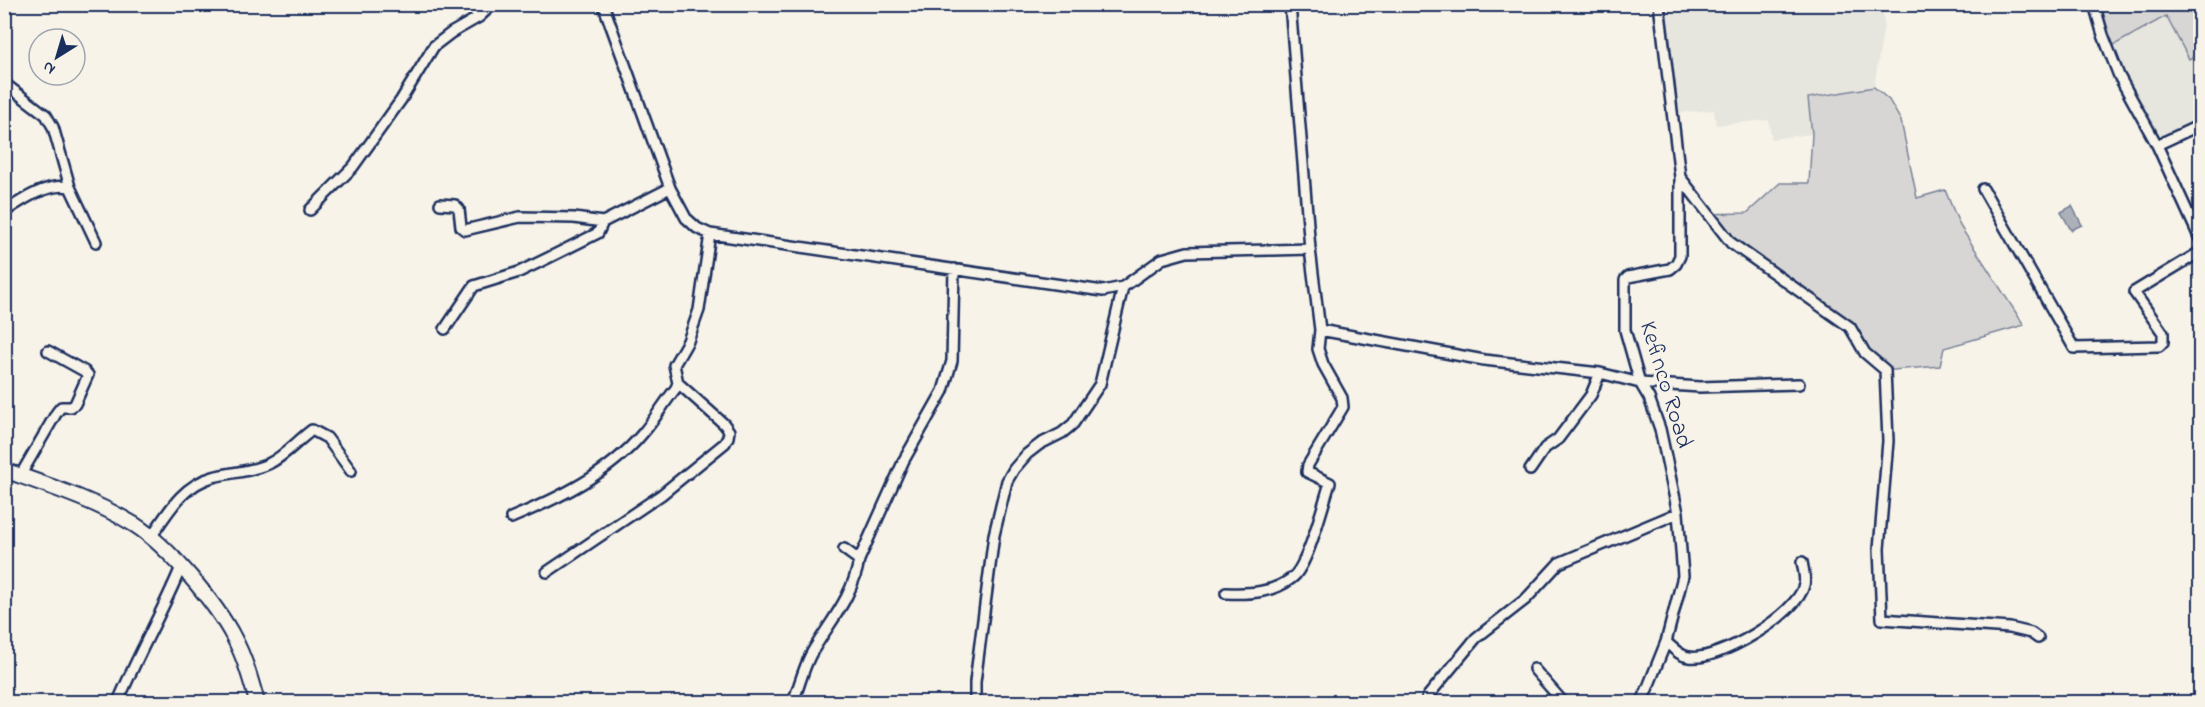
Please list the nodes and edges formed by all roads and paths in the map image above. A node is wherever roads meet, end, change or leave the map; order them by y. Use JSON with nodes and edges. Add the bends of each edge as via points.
{"nodes":[{"id":1,"x":469,"y":4,"type":"edge"},
{"id":2,"x":493,"y":4,"type":"edge"},
{"id":3,"x":603,"y":4,"type":"edge"},
{"id":4,"x":1290,"y":4,"type":"edge"},
{"id":5,"x":1659,"y":4,"type":"edge"},
{"id":6,"x":2094,"y":4,"type":"edge"},
{"id":7,"x":479,"y":17,"type":"junction"},
{"id":8,"x":4,"y":83,"type":"edge"},
{"id":9,"x":2200,"y":125,"type":"edge"},
{"id":10,"x":2157,"y":145,"type":"junction"},
{"id":11,"x":1680,"y":177,"type":"junction"},
{"id":12,"x":70,"y":187,"type":"junction"},
{"id":13,"x":670,"y":188,"type":"junction"},
{"id":14,"x":1983,"y":189,"type":"dead end"},
{"id":15,"x":440,"y":204,"type":"dead end"},
{"id":16,"x":310,"y":210,"type":"dead end"},
{"id":17,"x":4,"y":212,"type":"edge"},
{"id":18,"x":603,"y":222,"type":"junction"},
{"id":19,"x":710,"y":234,"type":"junction"},
{"id":20,"x":2200,"y":239,"type":"edge"},
{"id":21,"x":96,"y":242,"type":"dead end"},
{"id":22,"x":1310,"y":249,"type":"junction"},
{"id":23,"x":2200,"y":252,"type":"edge"},
{"id":24,"x":954,"y":268,"type":"junction"},
{"id":25,"x":1123,"y":287,"type":"junction"},
{"id":26,"x":445,"y":329,"type":"dead end"},
{"id":27,"x":1320,"y":330,"type":"junction"},
{"id":28,"x":48,"y":351,"type":"dead end"},
{"id":29,"x":1600,"y":374,"type":"junction"},
{"id":30,"x":678,"y":383,"type":"junction"},
{"id":31,"x":1640,"y":383,"type":"junction"},
{"id":32,"x":1799,"y":384,"type":"dead end"},
{"id":33,"x":4,"y":470,"type":"edge"},
{"id":34,"x":1530,"y":470,"type":"dead end"},
{"id":35,"x":351,"y":471,"type":"dead end"},
{"id":36,"x":20,"y":476,"type":"junction"},
{"id":37,"x":1678,"y":513,"type":"junction"},
{"id":38,"x":511,"y":518,"type":"dead end"},
{"id":39,"x":151,"y":537,"type":"junction"},
{"id":40,"x":844,"y":549,"type":"dead end"},
{"id":41,"x":859,"y":560,"type":"junction"},
{"id":42,"x":1802,"y":562,"type":"dead end"},
{"id":43,"x":181,"y":567,"type":"junction"},
{"id":44,"x":547,"y":572,"type":"dead end"},
{"id":45,"x":1226,"y":593,"type":"dead end"},
{"id":46,"x":2038,"y":638,"type":"dead end"},
{"id":47,"x":1666,"y":642,"type":"junction"},
{"id":48,"x":1534,"y":669,"type":"dead end"},
{"id":49,"x":118,"y":702,"type":"edge"},
{"id":50,"x":257,"y":702,"type":"edge"},
{"id":51,"x":793,"y":702,"type":"edge"},
{"id":52,"x":975,"y":702,"type":"edge"},
{"id":53,"x":1426,"y":702,"type":"edge"},
{"id":54,"x":1563,"y":702,"type":"edge"},
{"id":55,"x":1642,"y":702,"type":"edge"}],
"edges":[{"from":1,"to":7,"type":"street"},
{"from":2,"to":7,"type":"street"},
{"from":3,"to":13,"type":"street"},
{"from":4,"to":22,"type":"street"},
{"from":5,"to":11,"type":"street","name":"Kefinco Road"},
{"from":6,"to":10,"type":"street","via":[[2119,76]]},
{"from":7,"to":16,"type":"street","via":[[434,46],[353,167]]},
{"from":8,"to":12,"type":"street","via":[[46,116]]},
{"from":9,"to":10,"type":"street"},
{"from":10,"to":20,"type":"street"},
{"from":11,"to":31,"type":"street","name":"Kefinco Road","via":[[1680,256],[1676,264],[1670,269],[1628,277],[1624,283],[1625,330]]},
{"from":11,"to":46,"type":"street","via":[[1731,243],[1850,327],[1865,353],[1885,370],[1888,441],[1879,549],[1882,619],[2010,628]]},
{"from":12,"to":17,"type":"street","via":[[59,185],[45,190]]},
{"from":12,"to":21,"type":"street"},
{"from":13,"to":18,"type":"street"},
{"from":13,"to":19,"type":"street","via":[[686,218]]},
{"from":14,"to":23,"type":"street","via":[[2074,348],[2159,346],[2163,333],[2134,292]]},
{"from":15,"to":18,"type":"street","via":[[459,209],[461,228],[465,230],[520,217]]},
{"from":18,"to":26,"type":"street","via":[[598,232],[548,258],[474,286]]},
{"from":19,"to":24,"type":"street"},
{"from":19,"to":30,"type":"street","via":[[699,310],[674,365]]},
{"from":22,"to":25,"type":"street","via":[[1186,252],[1162,259]]},
{"from":22,"to":27,"type":"street"},
{"from":24,"to":25,"type":"street","via":[[1103,291]]},
{"from":24,"to":41,"type":"street","via":[[952,361],[943,392],[904,460]]},
{"from":25,"to":52,"type":"street","via":[[1100,384],[1073,424],[1028,454],[1006,481],[994,536]]},
{"from":27,"to":29,"type":"street","via":[[1484,360]]},
{"from":27,"to":45,"type":"street","via":[[1318,349],[1343,407],[1308,465],[1307,472],[1330,483],[1313,536],[1293,578],[1262,592]]},
{"from":28,"to":36,"type":"street","via":[[88,375],[75,404],[57,412]]},
{"from":29,"to":31,"type":"street"},
{"from":29,"to":34,"type":"street","via":[[1591,395]]},
{"from":30,"to":38,"type":"street","via":[[643,433],[620,456],[588,480]]},
{"from":30,"to":44,"type":"street","via":[[724,424],[729,431],[725,443],[661,495]]},
{"from":31,"to":32,"type":"street","via":[[1700,387]]},
{"from":31,"to":37,"type":"street","name":"Kefinco Road","via":[[1660,429]]},
{"from":33,"to":36,"type":"main road"},
{"from":35,"to":39,"type":"street","via":[[327,438],[312,430],[266,466],[211,477],[190,488],[178,498]]},
{"from":36,"to":39,"type":"main road","via":[[88,501]]},
{"from":37,"to":47,"type":"street","name":"Kefinco Road","via":[[1683,576]]},
{"from":37,"to":53,"type":"street","via":[[1559,563],[1526,599],[1476,638]]},
{"from":39,"to":43,"type":"main road"},
{"from":40,"to":41,"type":"street"},
{"from":41,"to":51,"type":"street","via":[[856,576],[835,619],[810,656]]},
{"from":42,"to":47,"type":"street","via":[[1804,585],[1793,606],[1753,637],[1690,658]]},
{"from":43,"to":49,"type":"street"},
{"from":43,"to":50,"type":"main road","via":[[234,638]]},
{"from":47,"to":55,"type":"street","name":"Kefinco Road"},
{"from":48,"to":54,"type":"street"}]}
